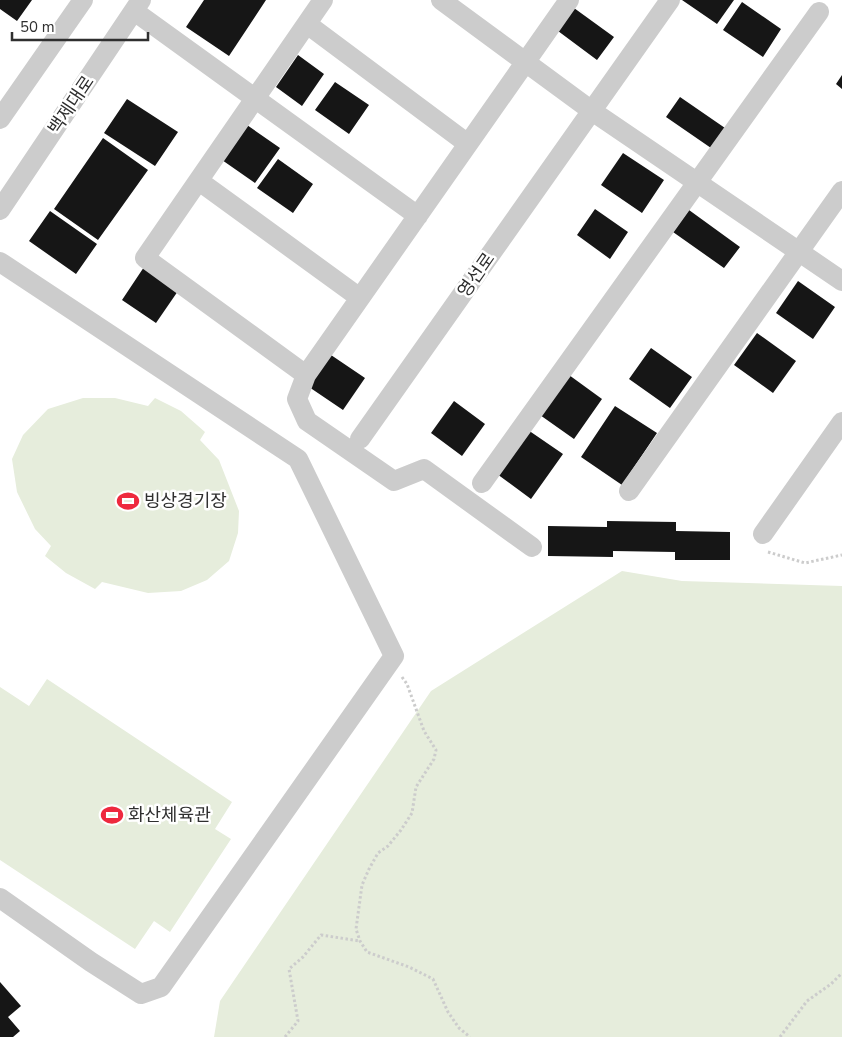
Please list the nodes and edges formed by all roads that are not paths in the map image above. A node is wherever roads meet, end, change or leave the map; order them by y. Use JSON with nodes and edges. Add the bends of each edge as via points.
{"nodes":[{"id":1,"x":323,"y":0,"type":"edge"},
{"id":2,"x":441,"y":0,"type":"edge"},
{"id":3,"x":569,"y":0,"type":"edge"},
{"id":4,"x":670,"y":0,"type":"edge"},
{"id":5,"x":74,"y":3,"type":"edge"},
{"id":6,"x":138,"y":6,"type":"edge"},
{"id":7,"x":819,"y":12,"type":"dead end"},
{"id":8,"x":307,"y":24,"type":"junction"},
{"id":9,"x":526,"y":62,"type":"junction"},
{"id":10,"x":256,"y":98,"type":"junction"},
{"id":11,"x":592,"y":111,"type":"junction"},
{"id":12,"x":0,"y":119,"type":"edge"},
{"id":13,"x":468,"y":144,"type":"junction"},
{"id":14,"x":199,"y":181,"type":"junction"},
{"id":15,"x":697,"y":182,"type":"junction"},
{"id":16,"x":842,"y":191,"type":"edge"},
{"id":17,"x":0,"y":210,"type":"edge"},
{"id":18,"x":418,"y":216,"type":"junction"},
{"id":19,"x":798,"y":252,"type":"junction"},
{"id":20,"x":0,"y":262,"type":"edge"},
{"id":21,"x":842,"y":281,"type":"edge"},
{"id":22,"x":360,"y":298,"type":"junction"},
{"id":23,"x":306,"y":375,"type":"junction"},
{"id":24,"x":842,"y":422,"type":"edge"},
{"id":25,"x":360,"y":439,"type":"dead end"},
{"id":26,"x":482,"y":483,"type":"dead end"},
{"id":27,"x":628,"y":491,"type":"dead end"},
{"id":28,"x":765,"y":543,"type":"road end"},
{"id":29,"x":532,"y":547,"type":"dead end"},
{"id":30,"x":0,"y":898,"type":"edge"}],
"edges":[{"from":1,"to":8,"type":"street"},
{"from":2,"to":9,"type":"street"},
{"from":3,"to":9,"type":"street"},
{"from":4,"to":11,"type":"street","name":"영선로"},
{"from":5,"to":12,"type":"street"},
{"from":6,"to":10,"type":"street"},
{"from":6,"to":17,"type":"street","name":"백제대로"},
{"from":7,"to":15,"type":"street"},
{"from":8,"to":10,"type":"street"},
{"from":8,"to":13,"type":"street"},
{"from":9,"to":11,"type":"street"},
{"from":9,"to":13,"type":"street"},
{"from":10,"to":14,"type":"street"},
{"from":10,"to":18,"type":"street"},
{"from":11,"to":15,"type":"street"},
{"from":11,"to":25,"type":"street","name":"영선로"},
{"from":13,"to":18,"type":"street"},
{"from":14,"to":22,"type":"street"},
{"from":14,"to":23,"type":"street","via":[[146,258]]},
{"from":15,"to":19,"type":"street"},
{"from":15,"to":26,"type":"street"},
{"from":16,"to":19,"type":"street"},
{"from":18,"to":22,"type":"street"},
{"from":19,"to":21,"type":"street"},
{"from":19,"to":27,"type":"street"},
{"from":20,"to":30,"type":"street","via":[[298,459],[394,656],[161,987],[141,994]]},
{"from":22,"to":23,"type":"street"},
{"from":23,"to":29,"type":"street","via":[[297,399],[307,421],[394,481],[424,469]]},
{"from":24,"to":28,"type":"street"}]}
